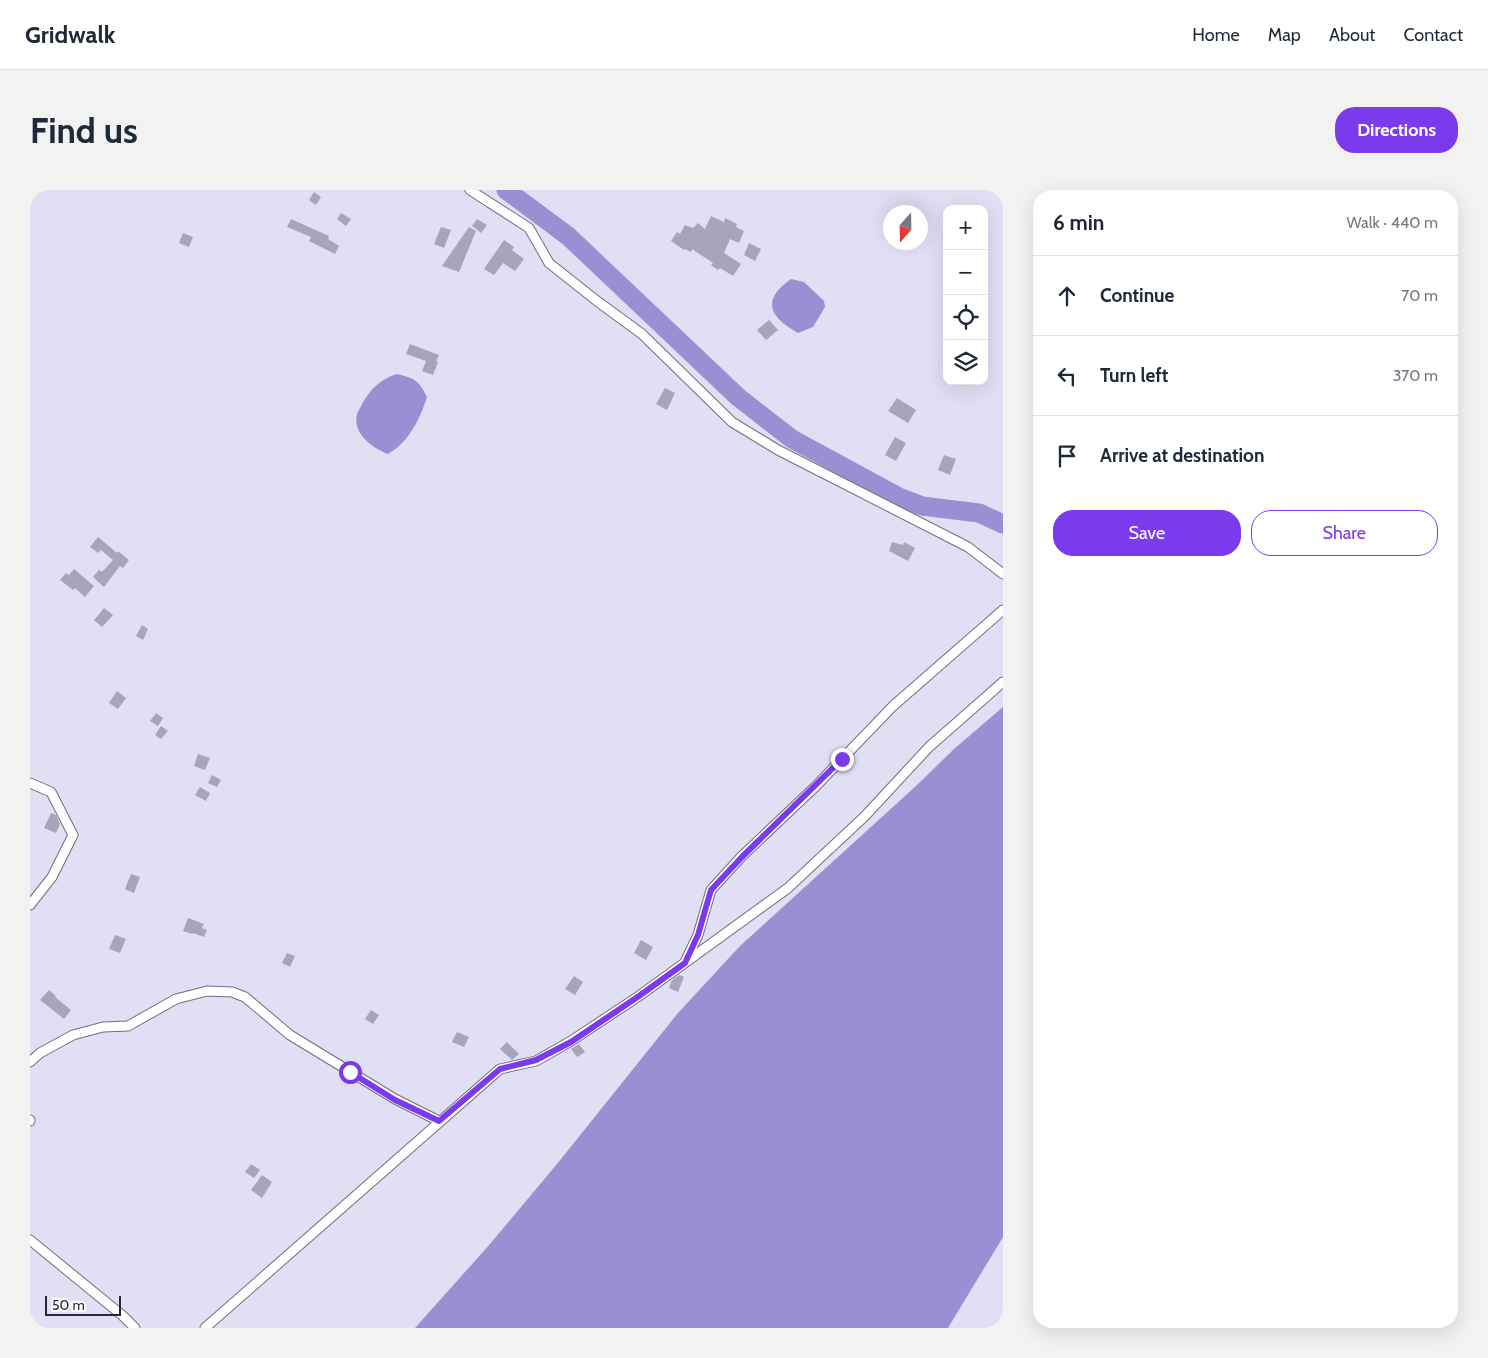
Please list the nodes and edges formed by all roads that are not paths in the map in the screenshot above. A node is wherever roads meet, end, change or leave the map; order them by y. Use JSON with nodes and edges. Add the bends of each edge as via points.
{"nodes":[{"id":1,"x":470,"y":190,"type":"edge"},
{"id":2,"x":1003,"y":574,"type":"edge"},
{"id":3,"x":1003,"y":610,"type":"edge"},
{"id":4,"x":1003,"y":682,"type":"edge"},
{"id":5,"x":30,"y":783,"type":"edge"},
{"id":6,"x":30,"y":905,"type":"edge"},
{"id":7,"x":685,"y":963,"type":"junction"},
{"id":8,"x":30,"y":1062,"type":"edge"},
{"id":9,"x":439,"y":1121,"type":"junction"},
{"id":10,"x":30,"y":1240,"type":"edge"},
{"id":11,"x":135,"y":1328,"type":"edge"},
{"id":12,"x":205,"y":1328,"type":"edge"}],
"edges":[{"from":1,"to":2,"type":"street","via":[[529,228],[549,262],[642,334],[732,422],[778,450],[968,547]]},
{"from":3,"to":7,"type":"street","via":[[894,706],[711,890],[698,935]]},
{"from":4,"to":7,"type":"street","via":[[929,747],[865,816],[788,888]]},
{"from":5,"to":6,"type":"street","via":[[52,792],[73,835],[52,877]]},
{"from":7,"to":9,"type":"street","via":[[571,1042],[536,1060],[500,1069]]},
{"from":8,"to":9,"type":"street","via":[[73,1035],[103,1027],[128,1026],[176,999],[207,992],[232,992],[245,997],[290,1036],[395,1100]]},
{"from":9,"to":12,"type":"street"},
{"from":10,"to":11,"type":"street"}]}
